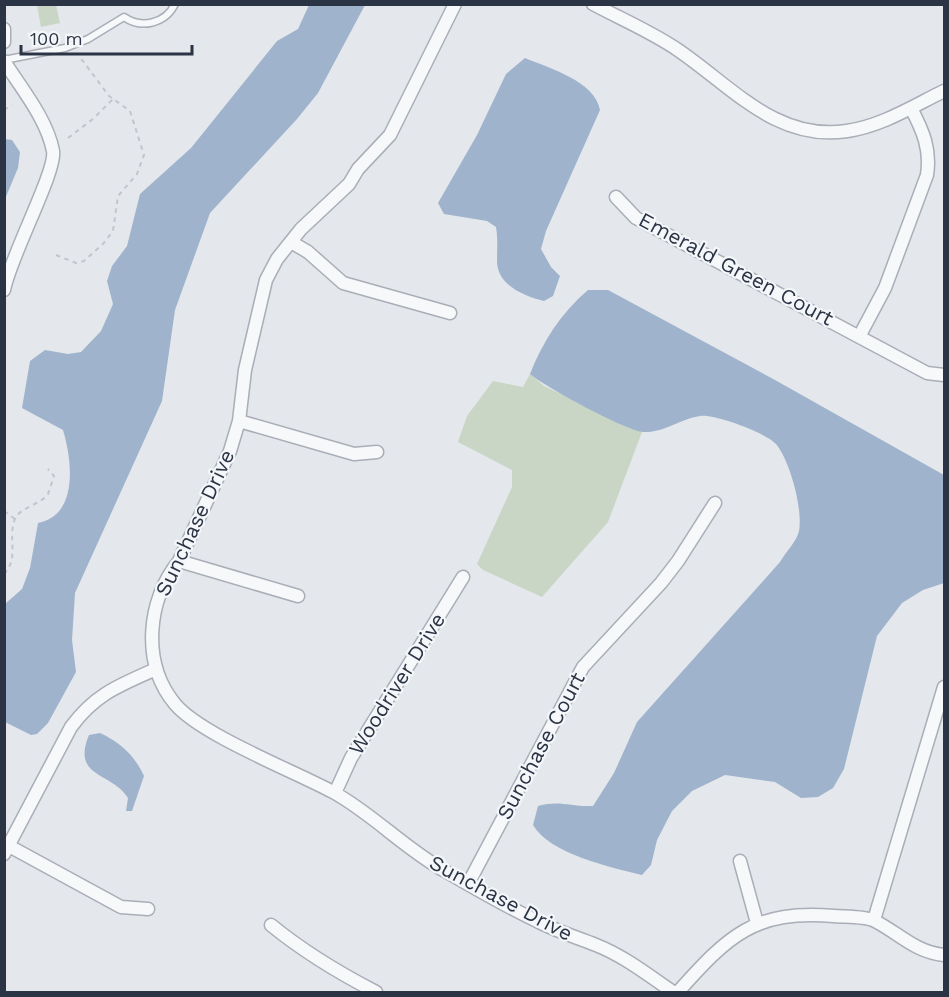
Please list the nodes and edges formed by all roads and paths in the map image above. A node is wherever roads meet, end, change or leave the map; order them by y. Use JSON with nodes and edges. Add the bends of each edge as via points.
{"nodes":[{"id":1,"x":175,"y":4,"type":"edge"},
{"id":2,"x":455,"y":4,"type":"edge"},
{"id":3,"x":593,"y":4,"type":"edge"},
{"id":4,"x":4,"y":29,"type":"edge"},
{"id":5,"x":4,"y":42,"type":"edge"},
{"id":6,"x":78,"y":57,"type":"dead end"},
{"id":7,"x":4,"y":61,"type":"edge"},
{"id":8,"x":945,"y":91,"type":"edge"},
{"id":9,"x":113,"y":99,"type":"junction"},
{"id":10,"x":12,"y":105,"type":"dead end"},
{"id":11,"x":911,"y":108,"type":"junction"},
{"id":12,"x":4,"y":110,"type":"edge"},
{"id":13,"x":68,"y":138,"type":"dead end"},
{"id":14,"x":616,"y":197,"type":"dead end"},
{"id":15,"x":291,"y":242,"type":"junction"},
{"id":16,"x":57,"y":255,"type":"dead end"},
{"id":17,"x":4,"y":290,"type":"edge"},
{"id":18,"x":450,"y":313,"type":"dead end"},
{"id":19,"x":860,"y":335,"type":"junction"},
{"id":20,"x":945,"y":375,"type":"edge"},
{"id":21,"x":239,"y":422,"type":"junction"},
{"id":22,"x":377,"y":452,"type":"dead end"},
{"id":23,"x":48,"y":469,"type":"dead end"},
{"id":24,"x":715,"y":503,"type":"dead end"},
{"id":25,"x":4,"y":511,"type":"edge"},
{"id":26,"x":15,"y":519,"type":"junction"},
{"id":27,"x":179,"y":561,"type":"junction"},
{"id":28,"x":4,"y":574,"type":"edge"},
{"id":29,"x":463,"y":577,"type":"dead end"},
{"id":30,"x":298,"y":596,"type":"dead end"},
{"id":31,"x":156,"y":669,"type":"junction"},
{"id":32,"x":945,"y":687,"type":"edge"},
{"id":33,"x":335,"y":793,"type":"junction"},
{"id":34,"x":7,"y":850,"type":"edge"},
{"id":35,"x":740,"y":861,"type":"dead end"},
{"id":36,"x":468,"y":884,"type":"junction"},
{"id":37,"x":148,"y":909,"type":"dead end"},
{"id":38,"x":874,"y":920,"type":"junction"},
{"id":39,"x":757,"y":923,"type":"junction"},
{"id":40,"x":271,"y":925,"type":"dead end"},
{"id":41,"x":945,"y":955,"type":"edge"},
{"id":42,"x":376,"y":993,"type":"edge"},
{"id":43,"x":676,"y":993,"type":"edge"}],
"edges":[{"from":1,"to":7,"type":"lane","via":[[163,19],[144,25],[132,24],[124,17],[65,48]]},
{"from":2,"to":15,"type":"street","name":"Sunchase Drive","via":[[390,135],[349,184]]},
{"from":3,"to":11,"type":"street","via":[[676,49],[759,111],[792,127],[848,131]]},
{"from":4,"to":5,"type":"street"},
{"from":6,"to":9,"type":"path"},
{"from":7,"to":17,"type":"street","via":[[48,133],[54,153]]},
{"from":8,"to":11,"type":"street"},
{"from":9,"to":13,"type":"path"},
{"from":9,"to":16,"type":"path","via":[[130,111],[143,147],[141,163],[118,196],[113,231],[104,243],[84,261],[76,263]]},
{"from":10,"to":12,"type":"path"},
{"from":11,"to":19,"type":"street","via":[[927,142],[927,175],[885,288]]},
{"from":14,"to":19,"type":"street","name":"Emerald Green Court","via":[[636,218]]},
{"from":15,"to":18,"type":"street","via":[[343,283]]},
{"from":15,"to":21,"type":"street","name":"Sunchase Drive","via":[[277,259],[258,311]]},
{"from":19,"to":20,"type":"street","name":"Emerald Green Court","via":[[927,373]]},
{"from":21,"to":22,"type":"street","via":[[354,454]]},
{"from":21,"to":27,"type":"street","name":"Sunchase Drive","via":[[230,451]]},
{"from":23,"to":26,"type":"path","via":[[54,476],[48,494]]},
{"from":24,"to":36,"type":"street","name":"Sunchase Court","via":[[672,568],[584,667]]},
{"from":25,"to":26,"type":"path"},
{"from":26,"to":28,"type":"path","via":[[13,562]]},
{"from":27,"to":30,"type":"street"},
{"from":27,"to":31,"type":"street","name":"Sunchase Drive","via":[[154,611]]},
{"from":29,"to":33,"type":"street","name":"Woodriver Drive","via":[[351,758]]},
{"from":31,"to":33,"type":"street","name":"Sunchase Drive","via":[[176,705],[204,726]]},
{"from":31,"to":34,"type":"street","via":[[104,692],[83,711]]},
{"from":32,"to":38,"type":"street"},
{"from":33,"to":36,"type":"street","name":"Sunchase Drive","via":[[405,846]]},
{"from":34,"to":37,"type":"street","via":[[121,907]]},
{"from":35,"to":39,"type":"street"},
{"from":36,"to":43,"type":"street","name":"Sunchase Drive","via":[[537,922],[625,959]]},
{"from":38,"to":39,"type":"street","via":[[799,915]]},
{"from":38,"to":41,"type":"street","via":[[930,954]]},
{"from":39,"to":43,"type":"street","via":[[723,946]]},
{"from":40,"to":42,"type":"street","via":[[324,963]]}]}
